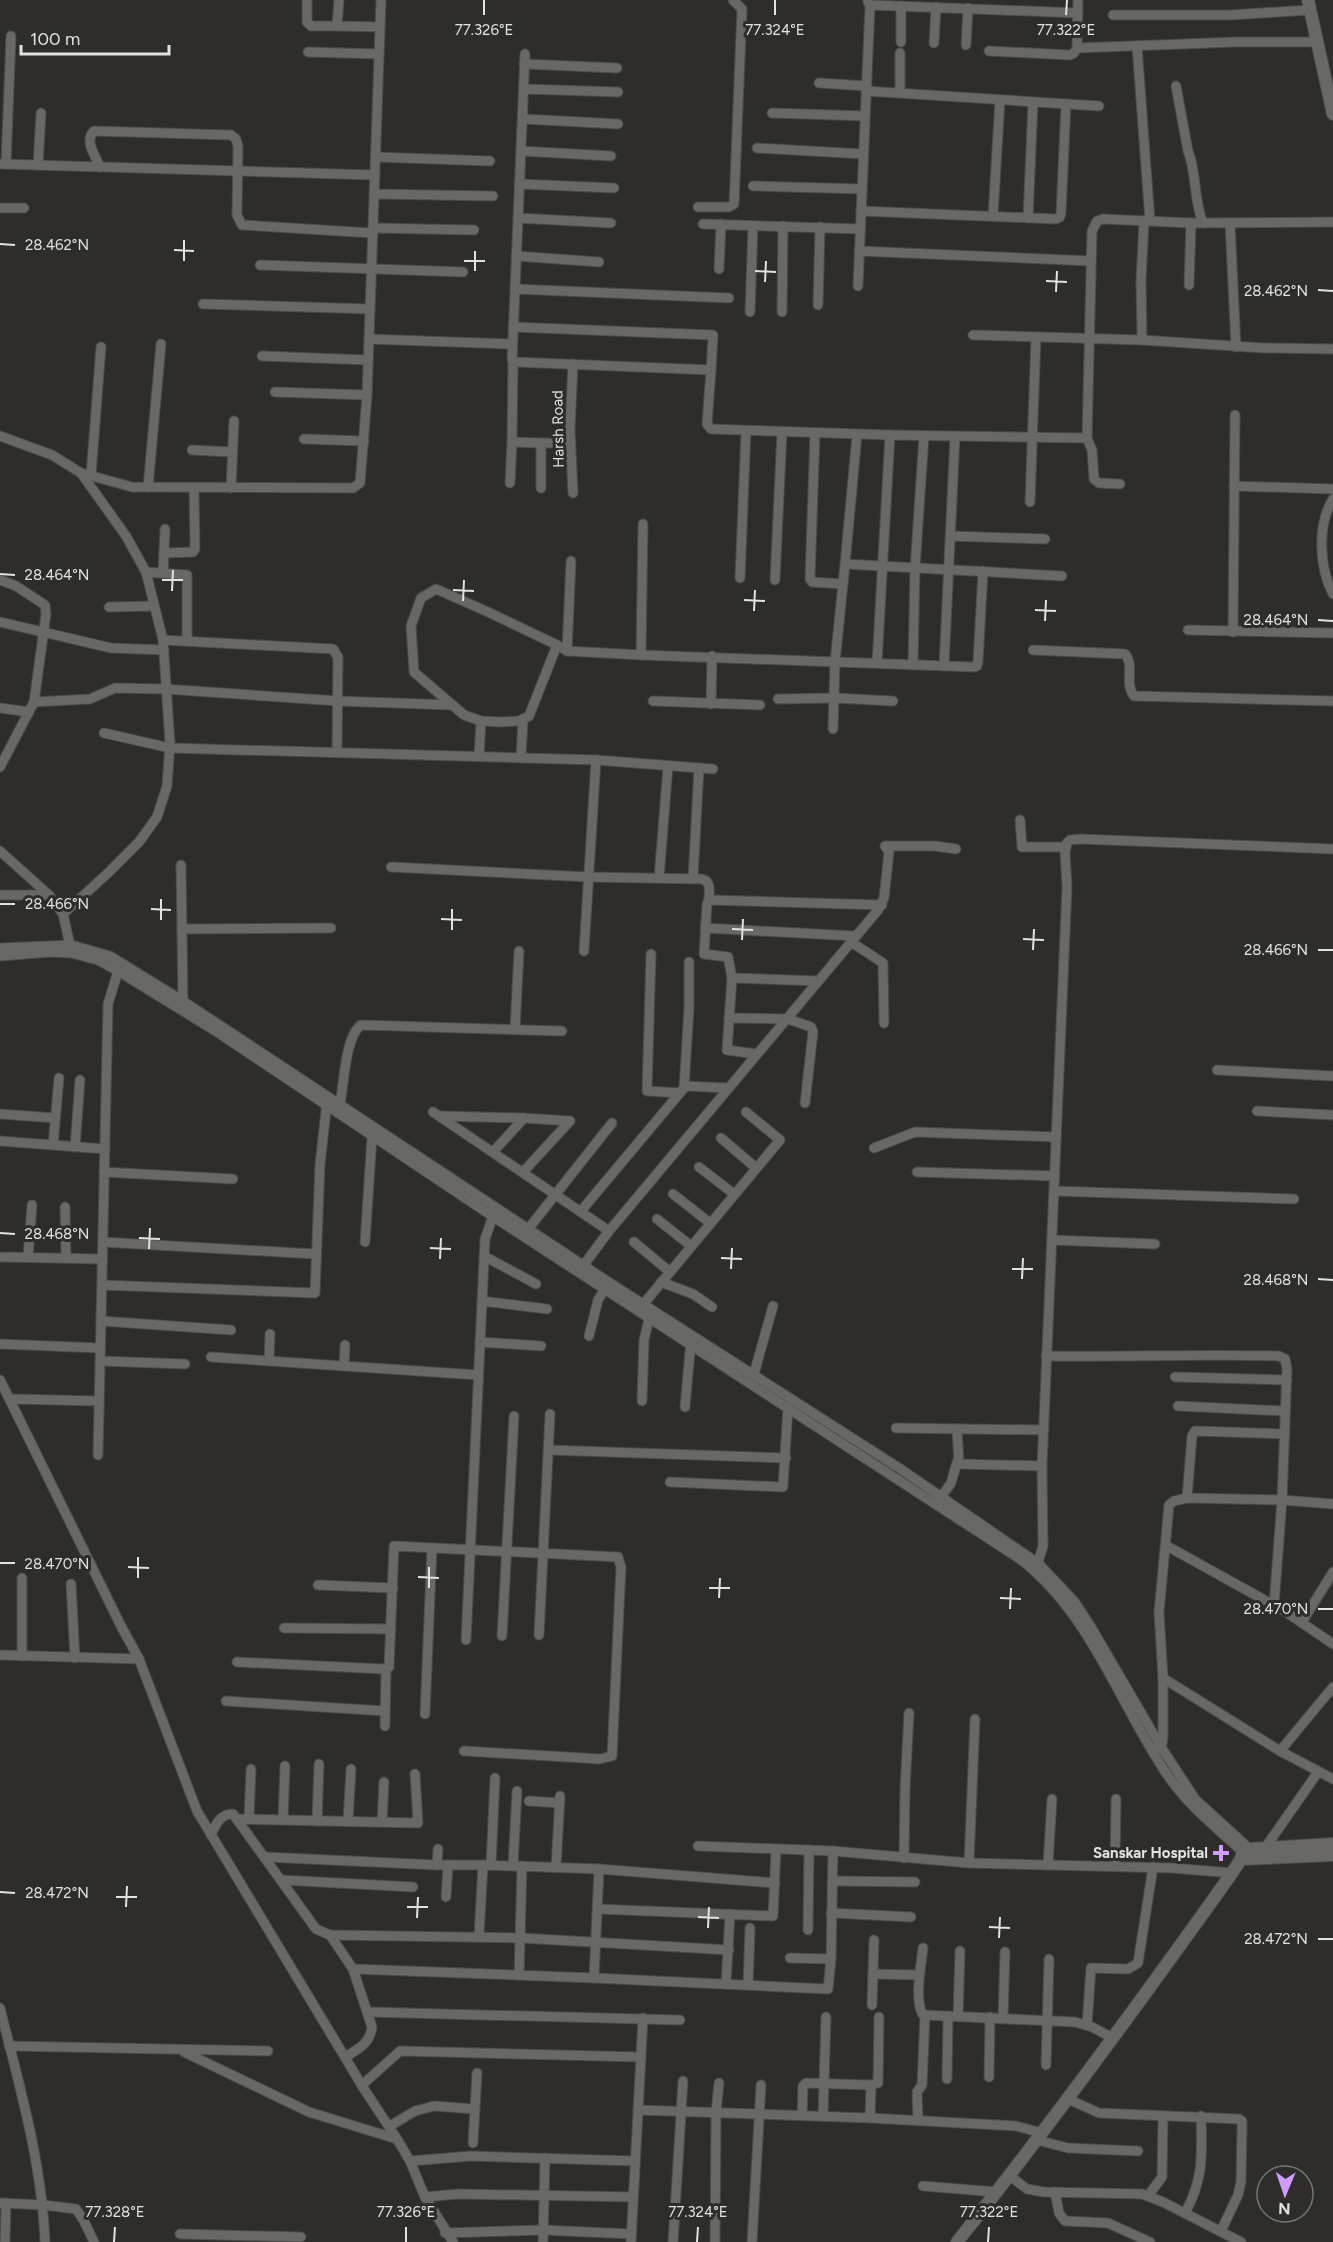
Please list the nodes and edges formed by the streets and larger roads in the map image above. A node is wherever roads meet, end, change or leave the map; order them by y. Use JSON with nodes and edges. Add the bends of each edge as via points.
{"nodes":[{"id":1,"x":307,"y":0,"type":"edge"},
{"id":2,"x":339,"y":0,"type":"edge"},
{"id":3,"x":381,"y":0,"type":"edge"},
{"id":4,"x":733,"y":0,"type":"edge"},
{"id":5,"x":1078,"y":0,"type":"edge"},
{"id":6,"x":869,"y":2,"type":"edge"},
{"id":7,"x":1309,"y":5,"type":"edge"},
{"id":8,"x":901,"y":6,"type":"junction"},
{"id":9,"x":936,"y":7,"type":"junction"},
{"id":10,"x":968,"y":8,"type":"junction"},
{"id":11,"x":1078,"y":13,"type":"junction"},
{"id":12,"x":1113,"y":15,"type":"dead end"},
{"id":13,"x":337,"y":26,"type":"junction"},
{"id":14,"x":380,"y":27,"type":"junction"},
{"id":15,"x":11,"y":36,"type":"dead end"},
{"id":16,"x":1318,"y":42,"type":"junction"},
{"id":17,"x":934,"y":43,"type":"dead end"},
{"id":18,"x":966,"y":45,"type":"dead end"},
{"id":19,"x":1137,"y":46,"type":"junction"},
{"id":20,"x":1077,"y":48,"type":"junction"},
{"id":21,"x":0,"y":49,"type":"edge"},
{"id":22,"x":10,"y":50,"type":"junction"},
{"id":23,"x":989,"y":51,"type":"dead end"},
{"id":24,"x":308,"y":52,"type":"dead end"},
{"id":25,"x":379,"y":54,"type":"junction"},
{"id":26,"x":525,"y":54,"type":"dead end"},
{"id":27,"x":524,"y":64,"type":"junction"},
{"id":28,"x":617,"y":69,"type":"dead end"},
{"id":29,"x":819,"y":83,"type":"dead end"},
{"id":30,"x":1176,"y":86,"type":"dead end"},
{"id":31,"x":866,"y":88,"type":"junction"},
{"id":32,"x":524,"y":89,"type":"junction"},
{"id":33,"x":618,"y":92,"type":"dead end"},
{"id":34,"x":900,"y":93,"type":"junction"},
{"id":35,"x":1000,"y":100,"type":"junction"},
{"id":36,"x":1033,"y":102,"type":"junction"},
{"id":37,"x":1066,"y":104,"type":"junction"},
{"id":38,"x":1099,"y":106,"type":"dead end"},
{"id":39,"x":41,"y":113,"type":"dead end"},
{"id":40,"x":772,"y":113,"type":"dead end"},
{"id":41,"x":1333,"y":114,"type":"edge"},
{"id":42,"x":865,"y":116,"type":"junction"},
{"id":43,"x":523,"y":119,"type":"junction"},
{"id":44,"x":618,"y":124,"type":"dead end"},
{"id":45,"x":757,"y":148,"type":"dead end"},
{"id":46,"x":521,"y":151,"type":"junction"},
{"id":47,"x":863,"y":154,"type":"junction"},
{"id":48,"x":611,"y":156,"type":"dead end"},
{"id":49,"x":376,"y":157,"type":"junction"},
{"id":50,"x":490,"y":161,"type":"dead end"},
{"id":51,"x":3,"y":164,"type":"edge"},
{"id":52,"x":38,"y":165,"type":"junction"},
{"id":53,"x":100,"y":167,"type":"junction"},
{"id":54,"x":237,"y":170,"type":"junction"},
{"id":55,"x":375,"y":175,"type":"junction"},
{"id":56,"x":519,"y":184,"type":"junction"},
{"id":57,"x":753,"y":186,"type":"dead end"},
{"id":58,"x":614,"y":188,"type":"dead end"},
{"id":59,"x":862,"y":189,"type":"junction"},
{"id":60,"x":374,"y":194,"type":"junction"},
{"id":61,"x":493,"y":196,"type":"dead end"},
{"id":62,"x":698,"y":207,"type":"dead end"},
{"id":63,"x":0,"y":208,"type":"edge"},
{"id":64,"x":24,"y":208,"type":"dead end"},
{"id":65,"x":861,"y":211,"type":"junction"},
{"id":66,"x":993,"y":216,"type":"junction"},
{"id":67,"x":518,"y":218,"type":"junction"},
{"id":68,"x":1028,"y":218,"type":"junction"},
{"id":69,"x":1147,"y":221,"type":"junction"},
{"id":70,"x":1333,"y":222,"type":"edge"},
{"id":71,"x":611,"y":223,"type":"dead end"},
{"id":72,"x":1191,"y":223,"type":"junction"},
{"id":73,"x":1203,"y":223,"type":"junction"},
{"id":74,"x":1230,"y":223,"type":"junction"},
{"id":75,"x":703,"y":224,"type":"dead end"},
{"id":76,"x":721,"y":224,"type":"junction"},
{"id":77,"x":753,"y":226,"type":"junction"},
{"id":78,"x":783,"y":226,"type":"junction"},
{"id":79,"x":820,"y":227,"type":"junction"},
{"id":80,"x":860,"y":229,"type":"junction"},
{"id":81,"x":474,"y":230,"type":"dead end"},
{"id":82,"x":373,"y":231,"type":"junction"},
{"id":83,"x":859,"y":251,"type":"junction"},
{"id":84,"x":516,"y":256,"type":"junction"},
{"id":85,"x":1091,"y":261,"type":"junction"},
{"id":86,"x":598,"y":262,"type":"dead end"},
{"id":87,"x":260,"y":265,"type":"dead end"},
{"id":88,"x":371,"y":268,"type":"junction"},
{"id":89,"x":719,"y":269,"type":"dead end"},
{"id":90,"x":463,"y":272,"type":"dead end"},
{"id":91,"x":1189,"y":285,"type":"dead end"},
{"id":92,"x":858,"y":286,"type":"dead end"},
{"id":93,"x":515,"y":289,"type":"junction"},
{"id":94,"x":729,"y":298,"type":"dead end"},
{"id":95,"x":203,"y":304,"type":"dead end"},
{"id":96,"x":818,"y":305,"type":"dead end"},
{"id":97,"x":370,"y":309,"type":"junction"},
{"id":98,"x":750,"y":312,"type":"dead end"},
{"id":99,"x":782,"y":312,"type":"dead end"},
{"id":100,"x":513,"y":327,"type":"junction"},
{"id":101,"x":973,"y":335,"type":"dead end"},
{"id":102,"x":1036,"y":337,"type":"junction"},
{"id":103,"x":369,"y":339,"type":"junction"},
{"id":104,"x":1090,"y":339,"type":"junction"},
{"id":105,"x":1142,"y":340,"type":"junction"},
{"id":106,"x":161,"y":344,"type":"dead end"},
{"id":107,"x":512,"y":344,"type":"junction"},
{"id":108,"x":101,"y":347,"type":"dead end"},
{"id":109,"x":1236,"y":347,"type":"junction"},
{"id":110,"x":1333,"y":350,"type":"edge"},
{"id":111,"x":262,"y":356,"type":"dead end"},
{"id":112,"x":368,"y":360,"type":"junction"},
{"id":113,"x":513,"y":361,"type":"junction"},
{"id":114,"x":573,"y":364,"type":"junction"},
{"id":115,"x":711,"y":370,"type":"junction"},
{"id":116,"x":275,"y":392,"type":"dead end"},
{"id":117,"x":367,"y":396,"type":"junction"},
{"id":118,"x":1235,"y":415,"type":"dead end"},
{"id":119,"x":234,"y":421,"type":"dead end"},
{"id":120,"x":746,"y":431,"type":"junction"},
{"id":121,"x":782,"y":432,"type":"junction"},
{"id":122,"x":815,"y":433,"type":"junction"},
{"id":123,"x":856,"y":435,"type":"junction"},
{"id":124,"x":890,"y":435,"type":"junction"},
{"id":125,"x":0,"y":436,"type":"edge"},
{"id":126,"x":924,"y":436,"type":"junction"},
{"id":127,"x":955,"y":437,"type":"junction"},
{"id":128,"x":1032,"y":438,"type":"junction"},
{"id":129,"x":1087,"y":438,"type":"junction"},
{"id":130,"x":304,"y":439,"type":"dead end"},
{"id":131,"x":364,"y":441,"type":"junction"},
{"id":132,"x":512,"y":442,"type":"junction"},
{"id":133,"x":541,"y":443,"type":"junction"},
{"id":134,"x":571,"y":443,"type":"junction"},
{"id":135,"x":192,"y":450,"type":"dead end"},
{"id":136,"x":232,"y":452,"type":"junction"},
{"id":137,"x":86,"y":474,"type":"junction"},
{"id":138,"x":510,"y":483,"type":"dead end"},
{"id":139,"x":1120,"y":484,"type":"dead end"},
{"id":140,"x":1234,"y":486,"type":"junction"},
{"id":141,"x":148,"y":487,"type":"junction"},
{"id":142,"x":194,"y":488,"type":"junction"},
{"id":143,"x":231,"y":488,"type":"junction"},
{"id":144,"x":541,"y":488,"type":"dead end"},
{"id":145,"x":1333,"y":489,"type":"edge"},
{"id":146,"x":573,"y":493,"type":"dead end"},
{"id":147,"x":1333,"y":499,"type":"edge"},
{"id":148,"x":1030,"y":502,"type":"dead end"},
{"id":149,"x":643,"y":524,"type":"dead end"},
{"id":150,"x":165,"y":529,"type":"dead end"},
{"id":151,"x":951,"y":536,"type":"junction"},
{"id":152,"x":1045,"y":539,"type":"dead end"},
{"id":153,"x":164,"y":553,"type":"junction"},
{"id":154,"x":571,"y":561,"type":"dead end"},
{"id":155,"x":845,"y":564,"type":"junction"},
{"id":156,"x":881,"y":567,"type":"junction"},
{"id":157,"x":915,"y":568,"type":"junction"},
{"id":158,"x":950,"y":569,"type":"junction"},
{"id":159,"x":983,"y":571,"type":"junction"},
{"id":160,"x":146,"y":572,"type":"junction"},
{"id":161,"x":164,"y":573,"type":"junction"},
{"id":162,"x":1062,"y":576,"type":"dead end"},
{"id":163,"x":740,"y":578,"type":"dead end"},
{"id":164,"x":0,"y":580,"type":"edge"},
{"id":165,"x":776,"y":580,"type":"dead end"},
{"id":166,"x":843,"y":584,"type":"junction"},
{"id":167,"x":1333,"y":594,"type":"edge"},
{"id":168,"x":109,"y":606,"type":"dead end"},
{"id":169,"x":154,"y":606,"type":"junction"},
{"id":170,"x":0,"y":622,"type":"edge"},
{"id":171,"x":1188,"y":630,"type":"dead end"},
{"id":172,"x":43,"y":632,"type":"junction"},
{"id":173,"x":1233,"y":632,"type":"junction"},
{"id":174,"x":1333,"y":633,"type":"edge"},
{"id":175,"x":163,"y":640,"type":"junction"},
{"id":176,"x":187,"y":641,"type":"junction"},
{"id":177,"x":557,"y":645,"type":"junction"},
{"id":178,"x":164,"y":650,"type":"junction"},
{"id":179,"x":1033,"y":650,"type":"dead end"},
{"id":180,"x":567,"y":651,"type":"junction"},
{"id":181,"x":641,"y":655,"type":"junction"},
{"id":182,"x":712,"y":656,"type":"junction"},
{"id":183,"x":835,"y":662,"type":"junction"},
{"id":184,"x":877,"y":663,"type":"junction"},
{"id":185,"x":913,"y":665,"type":"junction"},
{"id":186,"x":944,"y":666,"type":"junction"},
{"id":187,"x":165,"y":689,"type":"junction"},
{"id":188,"x":834,"y":698,"type":"junction"},
{"id":189,"x":778,"y":699,"type":"dead end"},
{"id":190,"x":338,"y":701,"type":"junction"},
{"id":191,"x":653,"y":701,"type":"dead end"},
{"id":192,"x":893,"y":701,"type":"dead end"},
{"id":193,"x":34,"y":702,"type":"junction"},
{"id":194,"x":1333,"y":702,"type":"edge"},
{"id":195,"x":711,"y":704,"type":"junction"},
{"id":196,"x":452,"y":705,"type":"junction"},
{"id":197,"x":760,"y":705,"type":"dead end"},
{"id":198,"x":0,"y":708,"type":"edge"},
{"id":199,"x":29,"y":712,"type":"junction"},
{"id":200,"x":523,"y":719,"type":"junction"},
{"id":201,"x":481,"y":720,"type":"junction"},
{"id":202,"x":833,"y":729,"type":"dead end"},
{"id":203,"x":104,"y":733,"type":"dead end"},
{"id":204,"x":170,"y":748,"type":"junction"},
{"id":205,"x":337,"y":752,"type":"junction"},
{"id":206,"x":479,"y":756,"type":"junction"},
{"id":207,"x":521,"y":758,"type":"junction"},
{"id":208,"x":596,"y":760,"type":"junction"},
{"id":209,"x":669,"y":766,"type":"junction"},
{"id":210,"x":0,"y":767,"type":"edge"},
{"id":211,"x":699,"y":768,"type":"junction"},
{"id":212,"x":714,"y":769,"type":"dead end"},
{"id":213,"x":1020,"y":820,"type":"dead end"},
{"id":214,"x":1066,"y":847,"type":"junction"},
{"id":215,"x":956,"y":849,"type":"dead end"},
{"id":216,"x":1333,"y":849,"type":"edge"},
{"id":217,"x":0,"y":851,"type":"edge"},
{"id":218,"x":181,"y":865,"type":"dead end"},
{"id":219,"x":391,"y":867,"type":"dead end"},
{"id":220,"x":588,"y":877,"type":"junction"},
{"id":221,"x":659,"y":878,"type":"junction"},
{"id":222,"x":693,"y":878,"type":"junction"},
{"id":223,"x":0,"y":895,"type":"edge"},
{"id":224,"x":49,"y":895,"type":"junction"},
{"id":225,"x":709,"y":900,"type":"junction"},
{"id":226,"x":882,"y":905,"type":"junction"},
{"id":227,"x":63,"y":914,"type":"junction"},
{"id":228,"x":331,"y":928,"type":"dead end"},
{"id":229,"x":705,"y":928,"type":"junction"},
{"id":230,"x":182,"y":929,"type":"junction"},
{"id":231,"x":853,"y":939,"type":"junction"},
{"id":232,"x":0,"y":948,"type":"edge"},
{"id":233,"x":71,"y":949,"type":"junction"},
{"id":234,"x":519,"y":951,"type":"dead end"},
{"id":235,"x":584,"y":951,"type":"dead end"},
{"id":236,"x":651,"y":954,"type":"dead end"},
{"id":237,"x":0,"y":956,"type":"edge"},
{"id":238,"x":689,"y":962,"type":"dead end"},
{"id":239,"x":118,"y":971,"type":"junction"},
{"id":240,"x":732,"y":978,"type":"junction"},
{"id":241,"x":818,"y":981,"type":"junction"},
{"id":242,"x":183,"y":1006,"type":"junction"},
{"id":243,"x":729,"y":1018,"type":"junction"},
{"id":244,"x":788,"y":1019,"type":"junction"},
{"id":245,"x":884,"y":1023,"type":"dead end"},
{"id":246,"x":515,"y":1029,"type":"junction"},
{"id":247,"x":562,"y":1030,"type":"dead end"},
{"id":248,"x":756,"y":1054,"type":"junction"},
{"id":249,"x":1217,"y":1070,"type":"dead end"},
{"id":250,"x":1333,"y":1076,"type":"edge"},
{"id":251,"x":59,"y":1078,"type":"dead end"},
{"id":252,"x":81,"y":1080,"type":"dead end"},
{"id":253,"x":728,"y":1088,"type":"junction"},
{"id":254,"x":682,"y":1089,"type":"junction"},
{"id":255,"x":327,"y":1101,"type":"junction"},
{"id":256,"x":805,"y":1103,"type":"dead end"},
{"id":257,"x":340,"y":1104,"type":"junction"},
{"id":258,"x":1257,"y":1111,"type":"dead end"},
{"id":259,"x":746,"y":1112,"type":"dead end"},
{"id":260,"x":0,"y":1114,"type":"edge"},
{"id":261,"x":1333,"y":1114,"type":"edge"},
{"id":262,"x":55,"y":1118,"type":"junction"},
{"id":263,"x":524,"y":1118,"type":"junction"},
{"id":264,"x":612,"y":1124,"type":"dead end"},
{"id":265,"x":378,"y":1137,"type":"junction"},
{"id":266,"x":1056,"y":1137,"type":"junction"},
{"id":267,"x":721,"y":1138,"type":"dead end"},
{"id":268,"x":0,"y":1141,"type":"edge"},
{"id":269,"x":53,"y":1145,"type":"junction"},
{"id":270,"x":75,"y":1147,"type":"junction"},
{"id":271,"x":874,"y":1148,"type":"dead end"},
{"id":272,"x":105,"y":1149,"type":"junction"},
{"id":273,"x":493,"y":1152,"type":"junction"},
{"id":274,"x":699,"y":1167,"type":"dead end"},
{"id":275,"x":756,"y":1168,"type":"junction"},
{"id":276,"x":104,"y":1172,"type":"junction"},
{"id":277,"x":523,"y":1172,"type":"junction"},
{"id":278,"x":917,"y":1172,"type":"dead end"},
{"id":279,"x":1055,"y":1176,"type":"junction"},
{"id":280,"x":233,"y":1179,"type":"dead end"},
{"id":281,"x":1055,"y":1191,"type":"junction"},
{"id":282,"x":673,"y":1194,"type":"dead end"},
{"id":283,"x":734,"y":1194,"type":"junction"},
{"id":284,"x":556,"y":1195,"type":"junction"},
{"id":285,"x":1294,"y":1199,"type":"dead end"},
{"id":286,"x":32,"y":1204,"type":"dead end"},
{"id":287,"x":65,"y":1207,"type":"dead end"},
{"id":288,"x":495,"y":1211,"type":"junction"},
{"id":289,"x":580,"y":1211,"type":"junction"},
{"id":290,"x":657,"y":1219,"type":"dead end"},
{"id":291,"x":710,"y":1223,"type":"junction"},
{"id":292,"x":529,"y":1228,"type":"junction"},
{"id":293,"x":609,"y":1231,"type":"junction"},
{"id":294,"x":1052,"y":1240,"type":"junction"},
{"id":295,"x":103,"y":1242,"type":"junction"},
{"id":296,"x":365,"y":1242,"type":"dead end"},
{"id":297,"x":634,"y":1242,"type":"dead end"},
{"id":298,"x":1155,"y":1244,"type":"dead end"},
{"id":299,"x":692,"y":1246,"type":"junction"},
{"id":300,"x":315,"y":1254,"type":"junction"},
{"id":301,"x":484,"y":1256,"type":"junction"},
{"id":302,"x":0,"y":1257,"type":"edge"},
{"id":303,"x":28,"y":1257,"type":"junction"},
{"id":304,"x":66,"y":1258,"type":"junction"},
{"id":305,"x":102,"y":1259,"type":"junction"},
{"id":306,"x":581,"y":1269,"type":"junction"},
{"id":307,"x":670,"y":1272,"type":"junction"},
{"id":308,"x":661,"y":1282,"type":"junction"},
{"id":309,"x":536,"y":1284,"type":"dead end"},
{"id":310,"x":102,"y":1285,"type":"junction"},
{"id":311,"x":607,"y":1286,"type":"junction"},
{"id":312,"x":482,"y":1302,"type":"junction"},
{"id":313,"x":712,"y":1306,"type":"dead end"},
{"id":314,"x":773,"y":1306,"type":"dead end"},
{"id":315,"x":641,"y":1307,"type":"junction"},
{"id":316,"x":547,"y":1309,"type":"dead end"},
{"id":317,"x":650,"y":1318,"type":"junction"},
{"id":318,"x":101,"y":1321,"type":"junction"},
{"id":319,"x":231,"y":1330,"type":"dead end"},
{"id":320,"x":270,"y":1334,"type":"dead end"},
{"id":321,"x":692,"y":1334,"type":"junction"},
{"id":322,"x":589,"y":1336,"type":"dead end"},
{"id":323,"x":480,"y":1342,"type":"junction"},
{"id":324,"x":0,"y":1344,"type":"edge"},
{"id":325,"x":345,"y":1345,"type":"dead end"},
{"id":326,"x":690,"y":1345,"type":"junction"},
{"id":327,"x":542,"y":1346,"type":"dead end"},
{"id":328,"x":100,"y":1348,"type":"junction"},
{"id":329,"x":1046,"y":1356,"type":"junction"},
{"id":330,"x":211,"y":1357,"type":"dead end"},
{"id":331,"x":100,"y":1361,"type":"junction"},
{"id":332,"x":269,"y":1361,"type":"junction"},
{"id":333,"x":185,"y":1364,"type":"dead end"},
{"id":334,"x":344,"y":1366,"type":"junction"},
{"id":335,"x":478,"y":1375,"type":"junction"},
{"id":336,"x":749,"y":1375,"type":"junction"},
{"id":337,"x":1175,"y":1377,"type":"dead end"},
{"id":338,"x":0,"y":1380,"type":"edge"},
{"id":339,"x":1287,"y":1380,"type":"junction"},
{"id":340,"x":6,"y":1395,"type":"edge"},
{"id":341,"x":99,"y":1401,"type":"junction"},
{"id":342,"x":642,"y":1401,"type":"dead end"},
{"id":343,"x":1178,"y":1406,"type":"dead end"},
{"id":344,"x":685,"y":1407,"type":"dead end"},
{"id":345,"x":788,"y":1407,"type":"junction"},
{"id":346,"x":800,"y":1410,"type":"junction"},
{"id":347,"x":1285,"y":1411,"type":"junction"},
{"id":348,"x":550,"y":1414,"type":"dead end"},
{"id":349,"x":514,"y":1416,"type":"dead end"},
{"id":350,"x":896,"y":1428,"type":"dead end"},
{"id":351,"x":957,"y":1430,"type":"junction"},
{"id":352,"x":1044,"y":1430,"type":"junction"},
{"id":353,"x":1285,"y":1434,"type":"junction"},
{"id":354,"x":549,"y":1450,"type":"junction"},
{"id":355,"x":98,"y":1455,"type":"dead end"},
{"id":356,"x":786,"y":1458,"type":"junction"},
{"id":357,"x":957,"y":1462,"type":"junction"},
{"id":358,"x":1042,"y":1466,"type":"junction"},
{"id":359,"x":670,"y":1482,"type":"dead end"},
{"id":360,"x":1187,"y":1498,"type":"junction"},
{"id":361,"x":1282,"y":1500,"type":"junction"},
{"id":362,"x":939,"y":1501,"type":"junction"},
{"id":363,"x":1333,"y":1504,"type":"edge"},
{"id":364,"x":1167,"y":1546,"type":"junction"},
{"id":365,"x":432,"y":1548,"type":"junction"},
{"id":366,"x":470,"y":1550,"type":"junction"},
{"id":367,"x":507,"y":1551,"type":"junction"},
{"id":368,"x":544,"y":1552,"type":"junction"},
{"id":369,"x":1037,"y":1568,"type":"junction"},
{"id":370,"x":1333,"y":1572,"type":"edge"},
{"id":371,"x":22,"y":1578,"type":"dead end"},
{"id":372,"x":72,"y":1584,"type":"dead end"},
{"id":373,"x":318,"y":1585,"type":"dead end"},
{"id":374,"x":393,"y":1588,"type":"junction"},
{"id":375,"x":1274,"y":1605,"type":"junction"},
{"id":376,"x":1302,"y":1622,"type":"junction"},
{"id":377,"x":284,"y":1628,"type":"dead end"},
{"id":378,"x":391,"y":1629,"type":"junction"},
{"id":379,"x":539,"y":1635,"type":"dead end"},
{"id":380,"x":502,"y":1636,"type":"dead end"},
{"id":381,"x":466,"y":1640,"type":"dead end"},
{"id":382,"x":1333,"y":1644,"type":"edge"},
{"id":383,"x":0,"y":1655,"type":"edge"},
{"id":384,"x":22,"y":1656,"type":"junction"},
{"id":385,"x":75,"y":1658,"type":"junction"},
{"id":386,"x":140,"y":1659,"type":"junction"},
{"id":387,"x":237,"y":1662,"type":"dead end"},
{"id":388,"x":386,"y":1669,"type":"junction"},
{"id":389,"x":1163,"y":1678,"type":"junction"},
{"id":390,"x":1333,"y":1687,"type":"edge"},
{"id":391,"x":226,"y":1701,"type":"dead end"},
{"id":392,"x":385,"y":1711,"type":"junction"},
{"id":393,"x":909,"y":1713,"type":"dead end"},
{"id":394,"x":425,"y":1714,"type":"dead end"},
{"id":395,"x":975,"y":1719,"type":"dead end"},
{"id":396,"x":385,"y":1726,"type":"dead end"},
{"id":397,"x":1156,"y":1750,"type":"junction"},
{"id":398,"x":464,"y":1751,"type":"dead end"},
{"id":399,"x":1280,"y":1751,"type":"junction"},
{"id":400,"x":319,"y":1764,"type":"dead end"},
{"id":401,"x":285,"y":1766,"type":"dead end"},
{"id":402,"x":251,"y":1769,"type":"dead end"},
{"id":403,"x":351,"y":1769,"type":"dead end"},
{"id":404,"x":1318,"y":1772,"type":"junction"},
{"id":405,"x":415,"y":1774,"type":"dead end"},
{"id":406,"x":495,"y":1778,"type":"dead end"},
{"id":407,"x":1333,"y":1779,"type":"edge"},
{"id":408,"x":384,"y":1782,"type":"dead end"},
{"id":409,"x":517,"y":1791,"type":"dead end"},
{"id":410,"x":1052,"y":1799,"type":"dead end"},
{"id":411,"x":1116,"y":1799,"type":"dead end"},
{"id":412,"x":529,"y":1801,"type":"dead end"},
{"id":413,"x":237,"y":1819,"type":"junction"},
{"id":414,"x":249,"y":1820,"type":"junction"},
{"id":415,"x":283,"y":1820,"type":"junction"},
{"id":416,"x":317,"y":1821,"type":"junction"},
{"id":417,"x":348,"y":1821,"type":"junction"},
{"id":418,"x":382,"y":1822,"type":"junction"},
{"id":419,"x":211,"y":1835,"type":"junction"},
{"id":420,"x":1333,"y":1844,"type":"edge"},
{"id":421,"x":698,"y":1846,"type":"dead end"},
{"id":422,"x":438,"y":1849,"type":"dead end"},
{"id":423,"x":776,"y":1850,"type":"junction"},
{"id":424,"x":809,"y":1850,"type":"junction"},
{"id":425,"x":833,"y":1851,"type":"junction"},
{"id":426,"x":1251,"y":1854,"type":"junction"},
{"id":427,"x":1333,"y":1855,"type":"edge"},
{"id":428,"x":265,"y":1857,"type":"junction"},
{"id":429,"x":904,"y":1858,"type":"junction"},
{"id":430,"x":969,"y":1863,"type":"junction"},
{"id":431,"x":437,"y":1865,"type":"junction"},
{"id":432,"x":448,"y":1865,"type":"junction"},
{"id":433,"x":487,"y":1865,"type":"junction"},
{"id":434,"x":1048,"y":1865,"type":"junction"},
{"id":435,"x":518,"y":1866,"type":"junction"},
{"id":436,"x":1115,"y":1866,"type":"junction"},
{"id":437,"x":556,"y":1867,"type":"junction"},
{"id":438,"x":1153,"y":1867,"type":"junction"},
{"id":439,"x":599,"y":1869,"type":"junction"},
{"id":440,"x":1232,"y":1873,"type":"junction"},
{"id":441,"x":282,"y":1880,"type":"junction"},
{"id":442,"x":832,"y":1881,"type":"junction"},
{"id":443,"x":915,"y":1882,"type":"dead end"},
{"id":444,"x":775,"y":1883,"type":"junction"},
{"id":445,"x":413,"y":1887,"type":"dead end"},
{"id":446,"x":447,"y":1897,"type":"dead end"},
{"id":447,"x":598,"y":1909,"type":"junction"},
{"id":448,"x":831,"y":1913,"type":"junction"},
{"id":449,"x":730,"y":1914,"type":"junction"},
{"id":450,"x":911,"y":1917,"type":"dead end"},
{"id":451,"x":750,"y":1928,"type":"dead end"},
{"id":452,"x":808,"y":1930,"type":"dead end"},
{"id":453,"x":330,"y":1935,"type":"junction"},
{"id":454,"x":480,"y":1936,"type":"junction"},
{"id":455,"x":521,"y":1938,"type":"junction"},
{"id":456,"x":874,"y":1940,"type":"dead end"},
{"id":457,"x":596,"y":1941,"type":"junction"},
{"id":458,"x":923,"y":1948,"type":"dead end"},
{"id":459,"x":729,"y":1950,"type":"junction"},
{"id":460,"x":960,"y":1951,"type":"dead end"},
{"id":461,"x":1005,"y":1952,"type":"dead end"},
{"id":462,"x":789,"y":1958,"type":"dead end"},
{"id":463,"x":831,"y":1959,"type":"junction"},
{"id":464,"x":1048,"y":1959,"type":"dead end"},
{"id":465,"x":353,"y":1969,"type":"junction"},
{"id":466,"x":873,"y":1974,"type":"junction"},
{"id":467,"x":519,"y":1975,"type":"junction"},
{"id":468,"x":920,"y":1975,"type":"junction"},
{"id":469,"x":594,"y":1978,"type":"junction"},
{"id":470,"x":726,"y":1984,"type":"junction"},
{"id":471,"x":748,"y":1985,"type":"junction"},
{"id":472,"x":872,"y":2005,"type":"dead end"},
{"id":473,"x":0,"y":2008,"type":"edge"},
{"id":474,"x":369,"y":2013,"type":"junction"},
{"id":475,"x":925,"y":2015,"type":"junction"},
{"id":476,"x":948,"y":2016,"type":"junction"},
{"id":477,"x":958,"y":2016,"type":"junction"},
{"id":478,"x":826,"y":2017,"type":"dead end"},
{"id":479,"x":990,"y":2017,"type":"junction"},
{"id":480,"x":643,"y":2018,"type":"junction"},
{"id":481,"x":879,"y":2018,"type":"dead end"},
{"id":482,"x":1002,"y":2018,"type":"junction"},
{"id":483,"x":680,"y":2020,"type":"dead end"},
{"id":484,"x":1048,"y":2020,"type":"junction"},
{"id":485,"x":1087,"y":2025,"type":"junction"},
{"id":486,"x":1113,"y":2038,"type":"junction"},
{"id":487,"x":9,"y":2046,"type":"junction"},
{"id":488,"x":179,"y":2050,"type":"junction"},
{"id":489,"x":268,"y":2051,"type":"dead end"},
{"id":490,"x":345,"y":2057,"type":"junction"},
{"id":491,"x":640,"y":2057,"type":"junction"},
{"id":492,"x":1046,"y":2065,"type":"dead end"},
{"id":493,"x":477,"y":2073,"type":"dead end"},
{"id":494,"x":989,"y":2076,"type":"dead end"},
{"id":495,"x":947,"y":2079,"type":"dead end"},
{"id":496,"x":683,"y":2081,"type":"dead end"},
{"id":497,"x":719,"y":2083,"type":"dead end"},
{"id":498,"x":824,"y":2083,"type":"junction"},
{"id":499,"x":362,"y":2085,"type":"junction"},
{"id":500,"x":761,"y":2085,"type":"dead end"},
{"id":501,"x":871,"y":2085,"type":"junction"},
{"id":502,"x":1068,"y":2099,"type":"junction"},
{"id":503,"x":475,"y":2109,"type":"junction"},
{"id":504,"x":638,"y":2110,"type":"junction"},
{"id":505,"x":716,"y":2112,"type":"junction"},
{"id":506,"x":682,"y":2113,"type":"junction"},
{"id":507,"x":759,"y":2114,"type":"junction"},
{"id":508,"x":802,"y":2115,"type":"junction"},
{"id":509,"x":823,"y":2116,"type":"junction"},
{"id":510,"x":1163,"y":2116,"type":"junction"},
{"id":511,"x":1201,"y":2116,"type":"junction"},
{"id":512,"x":870,"y":2118,"type":"junction"},
{"id":513,"x":918,"y":2121,"type":"junction"},
{"id":514,"x":390,"y":2126,"type":"junction"},
{"id":515,"x":1039,"y":2137,"type":"junction"},
{"id":516,"x":397,"y":2139,"type":"junction"},
{"id":517,"x":473,"y":2143,"type":"dead end"},
{"id":518,"x":1138,"y":2151,"type":"dead end"},
{"id":519,"x":545,"y":2158,"type":"junction"},
{"id":520,"x":410,"y":2161,"type":"junction"},
{"id":521,"x":635,"y":2161,"type":"junction"},
{"id":522,"x":1010,"y":2176,"type":"junction"},
{"id":523,"x":922,"y":2186,"type":"dead end"},
{"id":524,"x":997,"y":2192,"type":"junction"},
{"id":525,"x":1055,"y":2192,"type":"junction"},
{"id":526,"x":544,"y":2195,"type":"junction"},
{"id":527,"x":1148,"y":2196,"type":"junction"},
{"id":528,"x":425,"y":2197,"type":"junction"},
{"id":529,"x":633,"y":2197,"type":"junction"},
{"id":530,"x":3,"y":2203,"type":"edge"},
{"id":531,"x":44,"y":2205,"type":"junction"},
{"id":532,"x":1185,"y":2213,"type":"junction"},
{"id":533,"x":543,"y":2230,"type":"junction"},
{"id":534,"x":1221,"y":2231,"type":"junction"},
{"id":535,"x":445,"y":2233,"type":"junction"},
{"id":536,"x":180,"y":2234,"type":"dead end"},
{"id":537,"x":301,"y":2237,"type":"dead end"},
{"id":538,"x":631,"y":2238,"type":"edge"},
{"id":539,"x":224,"y":2239,"type":"edge"},
{"id":540,"x":5,"y":2242,"type":"edge"},
{"id":541,"x":45,"y":2242,"type":"edge"},
{"id":542,"x":94,"y":2242,"type":"edge"},
{"id":543,"x":453,"y":2242,"type":"edge"},
{"id":544,"x":543,"y":2242,"type":"edge"},
{"id":545,"x":673,"y":2242,"type":"edge"},
{"id":546,"x":715,"y":2242,"type":"edge"},
{"id":547,"x":753,"y":2242,"type":"edge"},
{"id":548,"x":957,"y":2242,"type":"edge"},
{"id":549,"x":1150,"y":2242,"type":"edge"},
{"id":550,"x":1242,"y":2242,"type":"edge"}],
"edges":[{"from":1,"to":13,"type":"street","via":[[307,22],[311,26]]},
{"from":2,"to":13,"type":"street"},
{"from":3,"to":14,"type":"street"},
{"from":4,"to":62,"type":"street","via":[[742,9],[734,204]]},
{"from":5,"to":11,"type":"street"},
{"from":6,"to":8,"type":"street"},
{"from":6,"to":31,"type":"street"},
{"from":7,"to":12,"type":"street","via":[[1230,15]]},
{"from":7,"to":16,"type":"street"},
{"from":8,"to":9,"type":"street"},
{"from":8,"to":34,"type":"street"},
{"from":9,"to":10,"type":"street"},
{"from":9,"to":17,"type":"street"},
{"from":10,"to":11,"type":"street"},
{"from":10,"to":18,"type":"street"},
{"from":11,"to":20,"type":"street"},
{"from":13,"to":14,"type":"street"},
{"from":14,"to":25,"type":"street"},
{"from":15,"to":22,"type":"street"},
{"from":16,"to":19,"type":"street"},
{"from":16,"to":41,"type":"street"},
{"from":19,"to":20,"type":"street"},
{"from":19,"to":69,"type":"street"},
{"from":20,"to":23,"type":"street","via":[[1070,55]]},
{"from":21,"to":22,"type":"street"},
{"from":22,"to":51,"type":"street"},
{"from":24,"to":25,"type":"street"},
{"from":25,"to":49,"type":"street"},
{"from":26,"to":27,"type":"street"},
{"from":27,"to":28,"type":"street"},
{"from":27,"to":32,"type":"street"},
{"from":29,"to":31,"type":"street"},
{"from":30,"to":73,"type":"street","via":[[1196,207]]},
{"from":31,"to":34,"type":"street"},
{"from":31,"to":42,"type":"street"},
{"from":32,"to":33,"type":"street"},
{"from":32,"to":43,"type":"street"},
{"from":34,"to":35,"type":"street"},
{"from":35,"to":36,"type":"street"},
{"from":35,"to":66,"type":"street"},
{"from":36,"to":37,"type":"street"},
{"from":36,"to":68,"type":"street"},
{"from":37,"to":38,"type":"street"},
{"from":37,"to":68,"type":"street","via":[[1060,217]]},
{"from":39,"to":52,"type":"street"},
{"from":40,"to":42,"type":"street"},
{"from":42,"to":47,"type":"street"},
{"from":43,"to":44,"type":"street"},
{"from":43,"to":46,"type":"street"},
{"from":45,"to":47,"type":"street"},
{"from":46,"to":48,"type":"street"},
{"from":46,"to":56,"type":"street"},
{"from":47,"to":59,"type":"street"},
{"from":49,"to":50,"type":"street"},
{"from":49,"to":55,"type":"street"},
{"from":51,"to":52,"type":"street"},
{"from":52,"to":53,"type":"street"},
{"from":53,"to":54,"type":"street"},
{"from":53,"to":54,"type":"street","via":[[89,142],[94,131],[231,135],[238,146]]},
{"from":54,"to":55,"type":"street"},
{"from":54,"to":82,"type":"street","via":[[237,215],[242,225]]},
{"from":55,"to":60,"type":"street"},
{"from":56,"to":58,"type":"street"},
{"from":56,"to":67,"type":"street"},
{"from":57,"to":59,"type":"street"},
{"from":59,"to":65,"type":"street"},
{"from":60,"to":61,"type":"street"},
{"from":60,"to":82,"type":"street"},
{"from":63,"to":64,"type":"street"},
{"from":65,"to":66,"type":"street"},
{"from":65,"to":80,"type":"street"},
{"from":66,"to":68,"type":"street"},
{"from":67,"to":71,"type":"street"},
{"from":67,"to":84,"type":"street"},
{"from":69,"to":72,"type":"street"},
{"from":69,"to":85,"type":"street","via":[[1097,221],[1092,231]]},
{"from":69,"to":105,"type":"street","via":[[1141,281]]},
{"from":70,"to":74,"type":"street"},
{"from":72,"to":73,"type":"street"},
{"from":72,"to":91,"type":"street"},
{"from":73,"to":74,"type":"street"},
{"from":74,"to":109,"type":"street"},
{"from":75,"to":76,"type":"street"},
{"from":76,"to":77,"type":"street"},
{"from":76,"to":89,"type":"street"},
{"from":77,"to":78,"type":"street"},
{"from":77,"to":98,"type":"street"},
{"from":78,"to":79,"type":"street"},
{"from":78,"to":99,"type":"street"},
{"from":79,"to":80,"type":"street"},
{"from":79,"to":96,"type":"street"},
{"from":80,"to":83,"type":"street"},
{"from":81,"to":82,"type":"street"},
{"from":82,"to":88,"type":"street"},
{"from":83,"to":85,"type":"street"},
{"from":83,"to":92,"type":"street"},
{"from":84,"to":86,"type":"street"},
{"from":84,"to":93,"type":"street"},
{"from":85,"to":104,"type":"street"},
{"from":87,"to":88,"type":"street"},
{"from":88,"to":90,"type":"street"},
{"from":88,"to":97,"type":"street"},
{"from":93,"to":94,"type":"street"},
{"from":93,"to":100,"type":"street"},
{"from":95,"to":97,"type":"street"},
{"from":97,"to":103,"type":"street"},
{"from":100,"to":107,"type":"street"},
{"from":100,"to":115,"type":"street","via":[[713,335]]},
{"from":101,"to":102,"type":"street"},
{"from":102,"to":104,"type":"street"},
{"from":102,"to":128,"type":"street"},
{"from":103,"to":107,"type":"street"},
{"from":103,"to":112,"type":"street"},
{"from":104,"to":105,"type":"street"},
{"from":104,"to":129,"type":"street"},
{"from":105,"to":109,"type":"street"},
{"from":106,"to":141,"type":"street"},
{"from":107,"to":113,"type":"street"},
{"from":108,"to":137,"type":"street"},
{"from":109,"to":110,"type":"street"},
{"from":111,"to":112,"type":"street"},
{"from":112,"to":117,"type":"street"},
{"from":113,"to":114,"type":"street"},
{"from":113,"to":132,"type":"street"},
{"from":114,"to":115,"type":"street"},
{"from":114,"to":134,"type":"street","name":"Harsh Road"},
{"from":115,"to":120,"type":"street","via":[[708,426]]},
{"from":116,"to":117,"type":"street"},
{"from":117,"to":131,"type":"street"},
{"from":118,"to":140,"type":"street"},
{"from":119,"to":136,"type":"street"},
{"from":120,"to":121,"type":"street"},
{"from":120,"to":163,"type":"street"},
{"from":121,"to":122,"type":"street"},
{"from":121,"to":165,"type":"street"},
{"from":122,"to":123,"type":"street"},
{"from":122,"to":166,"type":"street","via":[[810,579]]},
{"from":123,"to":124,"type":"street"},
{"from":123,"to":155,"type":"street"},
{"from":124,"to":126,"type":"street"},
{"from":124,"to":156,"type":"street"},
{"from":125,"to":137,"type":"street","via":[[52,455]]},
{"from":126,"to":127,"type":"street"},
{"from":126,"to":157,"type":"street"},
{"from":127,"to":128,"type":"street"},
{"from":127,"to":151,"type":"street"},
{"from":128,"to":129,"type":"street"},
{"from":128,"to":148,"type":"street"},
{"from":129,"to":139,"type":"street","via":[[1094,479]]},
{"from":130,"to":131,"type":"street"},
{"from":131,"to":143,"type":"street","via":[[362,478],[357,486]]},
{"from":132,"to":133,"type":"street"},
{"from":132,"to":138,"type":"street"},
{"from":133,"to":134,"type":"street"},
{"from":133,"to":144,"type":"street"},
{"from":134,"to":146,"type":"street","name":"Harsh Road"},
{"from":135,"to":136,"type":"street"},
{"from":136,"to":143,"type":"street"},
{"from":137,"to":141,"type":"street","via":[[120,485]]},
{"from":137,"to":160,"type":"street"},
{"from":140,"to":145,"type":"street"},
{"from":140,"to":173,"type":"street"},
{"from":141,"to":142,"type":"street"},
{"from":142,"to":143,"type":"street"},
{"from":142,"to":153,"type":"street","via":[[195,549]]},
{"from":147,"to":167,"type":"street","via":[[1322,522],[1322,551]]},
{"from":149,"to":181,"type":"street"},
{"from":150,"to":153,"type":"street"},
{"from":151,"to":152,"type":"street"},
{"from":151,"to":158,"type":"street"},
{"from":153,"to":161,"type":"street"},
{"from":154,"to":180,"type":"street"},
{"from":155,"to":156,"type":"street"},
{"from":155,"to":166,"type":"street"},
{"from":156,"to":157,"type":"street"},
{"from":156,"to":184,"type":"street"},
{"from":157,"to":158,"type":"street"},
{"from":157,"to":185,"type":"street"},
{"from":158,"to":159,"type":"street"},
{"from":158,"to":186,"type":"street"},
{"from":159,"to":162,"type":"street"},
{"from":159,"to":186,"type":"street","via":[[977,666]]},
{"from":160,"to":161,"type":"street"},
{"from":160,"to":169,"type":"street"},
{"from":161,"to":176,"type":"street","via":[[188,577]]},
{"from":164,"to":172,"type":"street","via":[[45,605]]},
{"from":166,"to":183,"type":"street"},
{"from":168,"to":169,"type":"street"},
{"from":169,"to":175,"type":"street"},
{"from":170,"to":172,"type":"street"},
{"from":171,"to":173,"type":"street"},
{"from":172,"to":178,"type":"street","via":[[111,648]]},
{"from":172,"to":193,"type":"street"},
{"from":173,"to":174,"type":"street"},
{"from":175,"to":176,"type":"street"},
{"from":175,"to":178,"type":"street"},
{"from":176,"to":190,"type":"street","via":[[333,649],[338,657]]},
{"from":177,"to":180,"type":"street"},
{"from":177,"to":196,"type":"street","via":[[436,589],[421,598],[411,626],[414,672]]},
{"from":177,"to":200,"type":"street","via":[[529,716]]},
{"from":178,"to":187,"type":"street"},
{"from":179,"to":194,"type":"street","via":[[1125,654],[1134,696]]},
{"from":180,"to":181,"type":"street"},
{"from":181,"to":182,"type":"street"},
{"from":182,"to":183,"type":"street"},
{"from":182,"to":195,"type":"street"},
{"from":183,"to":184,"type":"street"},
{"from":183,"to":188,"type":"street"},
{"from":184,"to":185,"type":"street"},
{"from":185,"to":186,"type":"street"},
{"from":187,"to":190,"type":"street"},
{"from":187,"to":193,"type":"street","via":[[115,688],[90,699]]},
{"from":187,"to":204,"type":"street"},
{"from":188,"to":189,"type":"street"},
{"from":188,"to":192,"type":"street"},
{"from":188,"to":202,"type":"street"},
{"from":190,"to":196,"type":"street"},
{"from":190,"to":205,"type":"street"},
{"from":191,"to":195,"type":"street"},
{"from":193,"to":199,"type":"street"},
{"from":195,"to":197,"type":"street"},
{"from":196,"to":201,"type":"street","via":[[464,715]]},
{"from":198,"to":199,"type":"street"},
{"from":199,"to":210,"type":"street"},
{"from":200,"to":201,"type":"street"},
{"from":200,"to":207,"type":"street"},
{"from":201,"to":206,"type":"street"},
{"from":203,"to":204,"type":"street"},
{"from":204,"to":205,"type":"street"},
{"from":204,"to":227,"type":"street","via":[[167,786],[157,817],[139,842]]},
{"from":205,"to":206,"type":"street"},
{"from":206,"to":207,"type":"street"},
{"from":207,"to":208,"type":"street"},
{"from":208,"to":209,"type":"street"},
{"from":208,"to":220,"type":"street"},
{"from":209,"to":211,"type":"street"},
{"from":209,"to":221,"type":"street"},
{"from":211,"to":212,"type":"street"},
{"from":211,"to":222,"type":"street"},
{"from":213,"to":214,"type":"street","via":[[1022,847]]},
{"from":214,"to":216,"type":"street","via":[[1070,840],[1080,840]]},
{"from":214,"to":266,"type":"street"},
{"from":215,"to":226,"type":"street","via":[[885,846],[889,852]]},
{"from":217,"to":224,"type":"street"},
{"from":218,"to":230,"type":"street"},
{"from":219,"to":220,"type":"street"},
{"from":220,"to":221,"type":"street"},
{"from":220,"to":235,"type":"street"},
{"from":221,"to":222,"type":"street"},
{"from":222,"to":225,"type":"street","via":[[709,884]]},
{"from":223,"to":224,"type":"street"},
{"from":224,"to":227,"type":"street"},
{"from":225,"to":226,"type":"street"},
{"from":225,"to":229,"type":"street"},
{"from":226,"to":231,"type":"street"},
{"from":227,"to":233,"type":"street"},
{"from":228,"to":230,"type":"street"},
{"from":229,"to":231,"type":"street"},
{"from":229,"to":240,"type":"street","via":[[704,954],[728,957]]},
{"from":230,"to":242,"type":"street"},
{"from":231,"to":241,"type":"street"},
{"from":231,"to":245,"type":"street","via":[[883,963]]},
{"from":232,"to":233,"type":"street"},
{"from":233,"to":237,"type":"street"},
{"from":233,"to":239,"type":"street"},
{"from":233,"to":242,"type":"street","via":[[110,956]]},
{"from":234,"to":246,"type":"street"},
{"from":236,"to":254,"type":"street","via":[[647,1091]]},
{"from":238,"to":254,"type":"street"},
{"from":239,"to":242,"type":"street"},
{"from":239,"to":272,"type":"street","via":[[108,1004]]},
{"from":240,"to":241,"type":"street"},
{"from":240,"to":243,"type":"street"},
{"from":241,"to":244,"type":"street"},
{"from":242,"to":255,"type":"street"},
{"from":243,"to":244,"type":"street"},
{"from":243,"to":248,"type":"street","via":[[727,1050]]},
{"from":244,"to":248,"type":"street"},
{"from":244,"to":256,"type":"street","via":[[807,1024],[813,1032]]},
{"from":246,"to":247,"type":"street"},
{"from":246,"to":257,"type":"street","via":[[361,1025],[351,1040]]},
{"from":248,"to":253,"type":"street"},
{"from":249,"to":250,"type":"street"},
{"from":251,"to":262,"type":"street"},
{"from":252,"to":270,"type":"street"},
{"from":253,"to":254,"type":"street"},
{"from":253,"to":293,"type":"street"},
{"from":254,"to":289,"type":"street"},
{"from":255,"to":257,"type":"street"},
{"from":255,"to":265,"type":"street"},
{"from":255,"to":300,"type":"street"},
{"from":257,"to":265,"type":"street"},
{"from":258,"to":261,"type":"street"},
{"from":259,"to":275,"type":"street","via":[[780,1140]]},
{"from":260,"to":262,"type":"street"},
{"from":262,"to":269,"type":"street"},
{"from":263,"to":273,"type":"street"},
{"from":263,"to":273,"type":"street","via":[[436,1114]]},
{"from":263,"to":277,"type":"street","via":[[570,1121]]},
{"from":264,"to":284,"type":"street"},
{"from":265,"to":288,"type":"street"},
{"from":265,"to":296,"type":"street"},
{"from":266,"to":271,"type":"street","via":[[915,1132]]},
{"from":266,"to":279,"type":"street"},
{"from":267,"to":275,"type":"street"},
{"from":268,"to":269,"type":"street"},
{"from":269,"to":270,"type":"street"},
{"from":270,"to":272,"type":"street"},
{"from":272,"to":276,"type":"street"},
{"from":273,"to":277,"type":"street"},
{"from":274,"to":283,"type":"street"},
{"from":275,"to":283,"type":"street"},
{"from":276,"to":280,"type":"street"},
{"from":276,"to":295,"type":"street"},
{"from":277,"to":284,"type":"street"},
{"from":278,"to":279,"type":"street"},
{"from":279,"to":281,"type":"street"},
{"from":281,"to":285,"type":"street"},
{"from":281,"to":294,"type":"street"},
{"from":282,"to":291,"type":"street"},
{"from":283,"to":291,"type":"street"},
{"from":284,"to":289,"type":"street"},
{"from":284,"to":292,"type":"street"},
{"from":286,"to":303,"type":"street"},
{"from":287,"to":304,"type":"street"},
{"from":288,"to":292,"type":"street"},
{"from":288,"to":301,"type":"street","via":[[485,1234]]},
{"from":288,"to":306,"type":"street"},
{"from":289,"to":293,"type":"street"},
{"from":290,"to":299,"type":"street"},
{"from":291,"to":299,"type":"street"},
{"from":292,"to":306,"type":"street"},
{"from":293,"to":306,"type":"street"},
{"from":294,"to":298,"type":"street"},
{"from":294,"to":329,"type":"street"},
{"from":295,"to":300,"type":"street"},
{"from":295,"to":305,"type":"street"},
{"from":297,"to":307,"type":"street"},
{"from":299,"to":307,"type":"street"},
{"from":300,"to":310,"type":"street","via":[[315,1293]]},
{"from":301,"to":309,"type":"street"},
{"from":301,"to":312,"type":"street"},
{"from":302,"to":303,"type":"street"},
{"from":303,"to":304,"type":"street"},
{"from":304,"to":305,"type":"street"},
{"from":305,"to":310,"type":"street"},
{"from":306,"to":311,"type":"street"},
{"from":307,"to":308,"type":"street"},
{"from":308,"to":313,"type":"street"},
{"from":308,"to":315,"type":"street"},
{"from":310,"to":318,"type":"street"},
{"from":311,"to":315,"type":"street"},
{"from":311,"to":322,"type":"street","via":[[594,1312]]},
{"from":312,"to":316,"type":"street"},
{"from":312,"to":323,"type":"street"},
{"from":314,"to":336,"type":"street"},
{"from":315,"to":317,"type":"street"},
{"from":315,"to":321,"type":"street"},
{"from":317,"to":326,"type":"street"},
{"from":317,"to":342,"type":"street","via":[[644,1340]]},
{"from":318,"to":319,"type":"street"},
{"from":318,"to":328,"type":"street"},
{"from":320,"to":332,"type":"street"},
{"from":321,"to":326,"type":"street"},
{"from":321,"to":336,"type":"street"},
{"from":323,"to":327,"type":"street"},
{"from":323,"to":335,"type":"street"},
{"from":324,"to":328,"type":"street"},
{"from":325,"to":334,"type":"street"},
{"from":326,"to":336,"type":"street"},
{"from":326,"to":344,"type":"street"},
{"from":328,"to":331,"type":"street"},
{"from":329,"to":339,"type":"street","via":[[1279,1356],[1285,1359]]},
{"from":329,"to":352,"type":"street"},
{"from":330,"to":332,"type":"street"},
{"from":331,"to":333,"type":"street"},
{"from":331,"to":341,"type":"street"},
{"from":332,"to":334,"type":"street"},
{"from":334,"to":335,"type":"street"},
{"from":335,"to":366,"type":"street"},
{"from":336,"to":345,"type":"street"},
{"from":336,"to":346,"type":"street"},
{"from":337,"to":339,"type":"street"},
{"from":338,"to":340,"type":"street"},
{"from":339,"to":347,"type":"street"},
{"from":340,"to":341,"type":"street"},
{"from":340,"to":386,"type":"street"},
{"from":341,"to":355,"type":"street"},
{"from":343,"to":347,"type":"street"},
{"from":345,"to":346,"type":"street"},
{"from":345,"to":356,"type":"street"},
{"from":346,"to":362,"type":"street"},
{"from":347,"to":353,"type":"street"},
{"from":348,"to":354,"type":"street"},
{"from":349,"to":367,"type":"street"},
{"from":350,"to":351,"type":"street"},
{"from":351,"to":352,"type":"street"},
{"from":351,"to":357,"type":"street"},
{"from":352,"to":358,"type":"street"},
{"from":353,"to":360,"type":"street","via":[[1195,1431]]},
{"from":353,"to":361,"type":"street"},
{"from":354,"to":356,"type":"street"},
{"from":354,"to":368,"type":"street"},
{"from":356,"to":359,"type":"street","via":[[782,1488]]},
{"from":357,"to":358,"type":"street"},
{"from":357,"to":362,"type":"street"},
{"from":358,"to":369,"type":"street","via":[[1044,1540]]},
{"from":360,"to":361,"type":"street"},
{"from":360,"to":364,"type":"street","via":[[1169,1505]]},
{"from":361,"to":363,"type":"street"},
{"from":361,"to":375,"type":"street"},
{"from":362,"to":369,"type":"street"},
{"from":364,"to":375,"type":"street"},
{"from":364,"to":389,"type":"street","via":[[1159,1612]]},
{"from":365,"to":366,"type":"street"},
{"from":365,"to":374,"type":"street","via":[[394,1546]]},
{"from":365,"to":394,"type":"street"},
{"from":366,"to":367,"type":"street"},
{"from":366,"to":381,"type":"street"},
{"from":367,"to":368,"type":"street"},
{"from":367,"to":380,"type":"street"},
{"from":368,"to":379,"type":"street"},
{"from":368,"to":398,"type":"street","via":[[620,1559],[612,1756],[600,1759]]},
{"from":369,"to":397,"type":"street","via":[[1068,1595],[1091,1627]]},
{"from":370,"to":376,"type":"street"},
{"from":371,"to":384,"type":"street"},
{"from":372,"to":385,"type":"street"},
{"from":373,"to":374,"type":"street"},
{"from":374,"to":378,"type":"street"},
{"from":375,"to":376,"type":"street"},
{"from":376,"to":382,"type":"street"},
{"from":377,"to":378,"type":"street"},
{"from":378,"to":388,"type":"street","via":[[390,1664]]},
{"from":383,"to":384,"type":"street"},
{"from":384,"to":385,"type":"street"},
{"from":385,"to":386,"type":"street"},
{"from":386,"to":419,"type":"street","via":[[197,1811]]},
{"from":387,"to":388,"type":"street"},
{"from":388,"to":392,"type":"street"},
{"from":389,"to":397,"type":"street","via":[[1163,1738]]},
{"from":389,"to":399,"type":"street"},
{"from":390,"to":399,"type":"street"},
{"from":391,"to":392,"type":"street"},
{"from":392,"to":396,"type":"street"},
{"from":393,"to":429,"type":"street"},
{"from":395,"to":430,"type":"street"},
{"from":397,"to":426,"type":"street","via":[[1188,1802]]},
{"from":399,"to":404,"type":"street"},
{"from":400,"to":416,"type":"street"},
{"from":401,"to":415,"type":"street"},
{"from":402,"to":414,"type":"street"},
{"from":403,"to":417,"type":"street"},
{"from":404,"to":407,"type":"street"},
{"from":404,"to":426,"type":"street"},
{"from":405,"to":418,"type":"street","via":[[418,1823]]},
{"from":406,"to":433,"type":"street"},
{"from":408,"to":418,"type":"street"},
{"from":409,"to":435,"type":"street"},
{"from":410,"to":434,"type":"street"},
{"from":411,"to":436,"type":"street"},
{"from":412,"to":437,"type":"street","via":[[560,1800]]},
{"from":413,"to":414,"type":"street"},
{"from":413,"to":419,"type":"street","via":[[228,1814],[218,1820]]},
{"from":413,"to":428,"type":"street"},
{"from":414,"to":415,"type":"street"},
{"from":415,"to":416,"type":"street"},
{"from":416,"to":417,"type":"street"},
{"from":417,"to":418,"type":"street"},
{"from":419,"to":490,"type":"street"},
{"from":420,"to":426,"type":"street"},
{"from":421,"to":423,"type":"street"},
{"from":422,"to":431,"type":"street"},
{"from":423,"to":424,"type":"street"},
{"from":423,"to":444,"type":"street"},
{"from":424,"to":425,"type":"street"},
{"from":424,"to":452,"type":"street"},
{"from":425,"to":429,"type":"street"},
{"from":425,"to":442,"type":"street"},
{"from":426,"to":427,"type":"street"},
{"from":426,"to":440,"type":"street"},
{"from":428,"to":431,"type":"street"},
{"from":428,"to":441,"type":"street"},
{"from":429,"to":430,"type":"street"},
{"from":430,"to":434,"type":"street"},
{"from":431,"to":432,"type":"street"},
{"from":432,"to":433,"type":"street"},
{"from":432,"to":446,"type":"street"},
{"from":433,"to":435,"type":"street"},
{"from":433,"to":454,"type":"street"},
{"from":434,"to":436,"type":"street"},
{"from":435,"to":437,"type":"street"},
{"from":435,"to":455,"type":"street"},
{"from":436,"to":438,"type":"street"},
{"from":437,"to":439,"type":"street"},
{"from":438,"to":440,"type":"street"},
{"from":438,"to":485,"type":"street","via":[[1138,1963],[1128,1969],[1091,1968]]},
{"from":439,"to":444,"type":"street"},
{"from":439,"to":447,"type":"street"},
{"from":440,"to":486,"type":"street"},
{"from":441,"to":445,"type":"street"},
{"from":441,"to":453,"type":"street","via":[[316,1929]]},
{"from":442,"to":443,"type":"street"},
{"from":442,"to":448,"type":"street"},
{"from":444,"to":449,"type":"street","via":[[773,1916]]},
{"from":447,"to":449,"type":"street"},
{"from":447,"to":457,"type":"street"},
{"from":448,"to":450,"type":"street"},
{"from":448,"to":463,"type":"street"},
{"from":449,"to":459,"type":"street"},
{"from":451,"to":471,"type":"street"},
{"from":453,"to":454,"type":"street"},
{"from":453,"to":465,"type":"street"},
{"from":454,"to":455,"type":"street"},
{"from":455,"to":457,"type":"street"},
{"from":455,"to":467,"type":"street"},
{"from":456,"to":466,"type":"street"},
{"from":457,"to":459,"type":"street"},
{"from":457,"to":469,"type":"street"},
{"from":458,"to":468,"type":"street"},
{"from":459,"to":470,"type":"street"},
{"from":460,"to":477,"type":"street"},
{"from":461,"to":482,"type":"street"},
{"from":462,"to":463,"type":"street"},
{"from":463,"to":471,"type":"street","via":[[828,1989]]},
{"from":464,"to":484,"type":"street"},
{"from":465,"to":467,"type":"street"},
{"from":465,"to":474,"type":"street"},
{"from":466,"to":468,"type":"street"},
{"from":466,"to":472,"type":"street"},
{"from":467,"to":469,"type":"street"},
{"from":468,"to":475,"type":"street","via":[[920,2010]]},
{"from":469,"to":470,"type":"street"},
{"from":470,"to":471,"type":"street"},
{"from":473,"to":487,"type":"street"},
{"from":474,"to":480,"type":"street"},
{"from":474,"to":490,"type":"street","via":[[371,2036],[362,2048]]},
{"from":475,"to":476,"type":"street"},
{"from":475,"to":513,"type":"street"},
{"from":476,"to":477,"type":"street"},
{"from":476,"to":495,"type":"street"},
{"from":477,"to":479,"type":"street"},
{"from":478,"to":498,"type":"street"},
{"from":479,"to":482,"type":"street"},
{"from":479,"to":494,"type":"street"},
{"from":480,"to":483,"type":"street"},
{"from":480,"to":491,"type":"street"},
{"from":481,"to":501,"type":"street","via":[[878,2083]]},
{"from":482,"to":484,"type":"street"},
{"from":484,"to":485,"type":"street"},
{"from":484,"to":492,"type":"street"},
{"from":485,"to":486,"type":"street"},
{"from":486,"to":502,"type":"street"},
{"from":487,"to":488,"type":"street"},
{"from":487,"to":531,"type":"street"},
{"from":488,"to":489,"type":"street"},
{"from":488,"to":516,"type":"street","via":[[309,2112]]},
{"from":490,"to":499,"type":"street"},
{"from":491,"to":499,"type":"street","via":[[400,2051]]},
{"from":491,"to":504,"type":"street"},
{"from":493,"to":503,"type":"street"},
{"from":496,"to":506,"type":"street"},
{"from":497,"to":505,"type":"street"},
{"from":498,"to":501,"type":"street"},
{"from":498,"to":508,"type":"street","via":[[803,2086]]},
{"from":498,"to":509,"type":"street"},
{"from":499,"to":514,"type":"street"},
{"from":500,"to":507,"type":"street"},
{"from":501,"to":512,"type":"street"},
{"from":502,"to":510,"type":"street","via":[[1099,2114]]},
{"from":502,"to":515,"type":"street"},
{"from":503,"to":514,"type":"street","via":[[434,2106],[415,2111]]},
{"from":503,"to":517,"type":"street"},
{"from":504,"to":506,"type":"street"},
{"from":504,"to":521,"type":"street"},
{"from":505,"to":506,"type":"street"},
{"from":505,"to":507,"type":"street"},
{"from":505,"to":546,"type":"street"},
{"from":506,"to":545,"type":"street"},
{"from":507,"to":508,"type":"street"},
{"from":507,"to":547,"type":"street"},
{"from":508,"to":509,"type":"street"},
{"from":509,"to":512,"type":"street"},
{"from":510,"to":511,"type":"street"},
{"from":510,"to":527,"type":"street","via":[[1162,2177]]},
{"from":511,"to":532,"type":"street","via":[[1201,2171]]},
{"from":511,"to":534,"type":"street","via":[[1242,2121],[1241,2182]]},
{"from":512,"to":513,"type":"street"},
{"from":513,"to":515,"type":"street","via":[[1016,2126]]},
{"from":514,"to":516,"type":"street"},
{"from":515,"to":518,"type":"street","via":[[1068,2148]]},
{"from":515,"to":522,"type":"street"},
{"from":516,"to":520,"type":"street"},
{"from":519,"to":520,"type":"street","via":[[471,2156]]},
{"from":519,"to":521,"type":"street"},
{"from":519,"to":526,"type":"street"},
{"from":520,"to":528,"type":"street"},
{"from":521,"to":529,"type":"street"},
{"from":522,"to":524,"type":"street"},
{"from":522,"to":525,"type":"street","via":[[1027,2189]]},
{"from":523,"to":524,"type":"street"},
{"from":524,"to":548,"type":"street"},
{"from":525,"to":527,"type":"street"},
{"from":525,"to":549,"type":"street","via":[[1059,2213],[1065,2221],[1108,2223]]},
{"from":526,"to":528,"type":"street"},
{"from":526,"to":529,"type":"street"},
{"from":526,"to":533,"type":"street"},
{"from":527,"to":532,"type":"street"},
{"from":528,"to":535,"type":"street"},
{"from":529,"to":538,"type":"street"},
{"from":530,"to":531,"type":"street"},
{"from":530,"to":540,"type":"street"},
{"from":531,"to":541,"type":"street"},
{"from":531,"to":542,"type":"street","via":[[76,2210]]},
{"from":532,"to":534,"type":"street"},
{"from":533,"to":535,"type":"street"},
{"from":533,"to":538,"type":"street"},
{"from":533,"to":544,"type":"street"},
{"from":534,"to":550,"type":"street"},
{"from":535,"to":543,"type":"street"},
{"from":536,"to":539,"type":"street"},
{"from":537,"to":539,"type":"street"}]}
